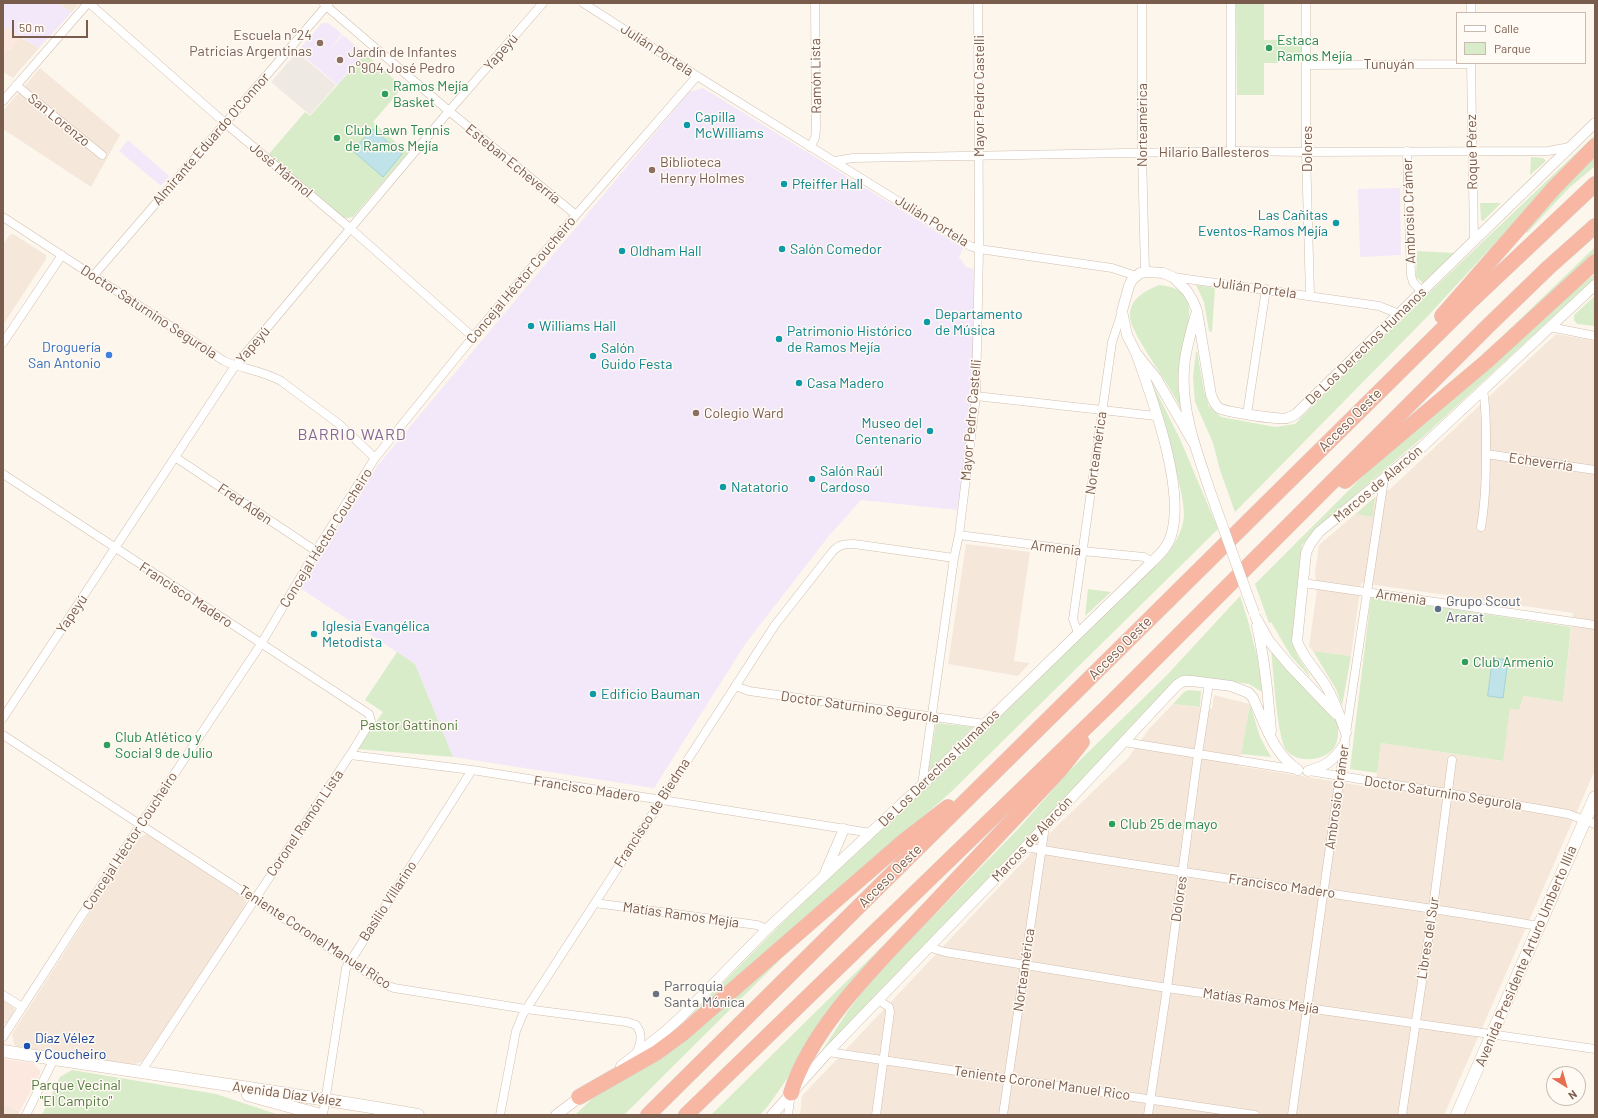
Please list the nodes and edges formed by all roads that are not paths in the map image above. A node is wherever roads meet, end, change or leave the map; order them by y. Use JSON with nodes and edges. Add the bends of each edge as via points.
{"nodes":[{"id":1,"x":88,"y":3,"type":"edge"},
{"id":2,"x":543,"y":3,"type":"edge"},
{"id":3,"x":583,"y":3,"type":"edge"},
{"id":4,"x":815,"y":3,"type":"edge"},
{"id":5,"x":978,"y":3,"type":"edge"},
{"id":6,"x":1142,"y":3,"type":"edge"},
{"id":7,"x":1230,"y":3,"type":"edge"},
{"id":8,"x":1306,"y":3,"type":"edge"},
{"id":9,"x":326,"y":4,"type":"edge"},
{"id":10,"x":1471,"y":64,"type":"edge"},
{"id":11,"x":1307,"y":65,"type":"junction"},
{"id":12,"x":697,"y":76,"type":"junction"},
{"id":13,"x":16,"y":85,"type":"junction"},
{"id":14,"x":3,"y":101,"type":"edge"},
{"id":15,"x":449,"y":111,"type":"junction"},
{"id":16,"x":225,"y":123,"type":"junction"},
{"id":17,"x":1595,"y":123,"type":"edge"},
{"id":18,"x":1595,"y":146,"type":"edge"},
{"id":19,"x":810,"y":147,"type":"junction"},
{"id":20,"x":1570,"y":147,"type":"junction"},
{"id":21,"x":1231,"y":151,"type":"junction"},
{"id":22,"x":1407,"y":151,"type":"junction"},
{"id":23,"x":1472,"y":151,"type":"junction"},
{"id":24,"x":1306,"y":152,"type":"junction"},
{"id":25,"x":1142,"y":153,"type":"junction"},
{"id":26,"x":102,"y":155,"type":"dead end"},
{"id":27,"x":980,"y":155,"type":"junction"},
{"id":28,"x":835,"y":161,"type":"junction"},
{"id":29,"x":1595,"y":184,"type":"edge"},
{"id":30,"x":576,"y":215,"type":"junction"},
{"id":31,"x":4,"y":221,"type":"edge"},
{"id":32,"x":1595,"y":226,"type":"edge"},
{"id":33,"x":351,"y":229,"type":"junction"},
{"id":34,"x":1474,"y":240,"type":"junction"},
{"id":35,"x":979,"y":249,"type":"junction"},
{"id":36,"x":62,"y":255,"type":"junction"},
{"id":37,"x":1595,"y":262,"type":"edge"},
{"id":38,"x":1140,"y":274,"type":"junction"},
{"id":39,"x":94,"y":275,"type":"junction"},
{"id":40,"x":1173,"y":277,"type":"junction"},
{"id":41,"x":1595,"y":285,"type":"edge"},
{"id":42,"x":1266,"y":289,"type":"junction"},
{"id":43,"x":1422,"y":292,"type":"junction"},
{"id":44,"x":1310,"y":295,"type":"junction"},
{"id":45,"x":1122,"y":311,"type":"junction"},
{"id":46,"x":1197,"y":311,"type":"junction"},
{"id":47,"x":1399,"y":314,"type":"junction"},
{"id":48,"x":1550,"y":327,"type":"junction"},
{"id":49,"x":1595,"y":336,"type":"edge"},
{"id":50,"x":473,"y":337,"type":"junction"},
{"id":51,"x":3,"y":343,"type":"edge"},
{"id":52,"x":1136,"y":353,"type":"junction"},
{"id":53,"x":235,"y":366,"type":"junction"},
{"id":54,"x":1483,"y":390,"type":"junction"},
{"id":55,"x":976,"y":396,"type":"junction"},
{"id":56,"x":1368,"y":402,"type":"junction"},
{"id":57,"x":1102,"y":411,"type":"junction"},
{"id":58,"x":1247,"y":414,"type":"junction"},
{"id":59,"x":1156,"y":416,"type":"junction"},
{"id":60,"x":1193,"y":442,"type":"junction"},
{"id":61,"x":1486,"y":454,"type":"junction"},
{"id":62,"x":175,"y":457,"type":"junction"},
{"id":63,"x":375,"y":458,"type":"junction"},
{"id":64,"x":1595,"y":470,"type":"edge"},
{"id":65,"x":3,"y":474,"type":"edge"},
{"id":66,"x":1384,"y":479,"type":"junction"},
{"id":67,"x":1481,"y":527,"type":"dead end"},
{"id":68,"x":959,"y":535,"type":"junction"},
{"id":69,"x":115,"y":549,"type":"junction"},
{"id":70,"x":1082,"y":551,"type":"junction"},
{"id":71,"x":316,"y":552,"type":"junction"},
{"id":72,"x":1256,"y":557,"type":"junction"},
{"id":73,"x":954,"y":558,"type":"junction"},
{"id":74,"x":1152,"y":562,"type":"junction"},
{"id":75,"x":1303,"y":583,"type":"junction"},
{"id":76,"x":1366,"y":592,"type":"junction"},
{"id":77,"x":1255,"y":616,"type":"junction"},
{"id":78,"x":1595,"y":625,"type":"edge"},
{"id":79,"x":1078,"y":633,"type":"junction"},
{"id":80,"x":261,"y":644,"type":"junction"},
{"id":81,"x":1209,"y":683,"type":"junction"},
{"id":82,"x":735,"y":686,"type":"junction"},
{"id":83,"x":1111,"y":703,"type":"junction"},
{"id":84,"x":369,"y":714,"type":"joint"},
{"id":85,"x":1338,"y":716,"type":"junction"},
{"id":86,"x":932,"y":717,"type":"junction"},
{"id":87,"x":3,"y":718,"type":"edge"},
{"id":88,"x":985,"y":724,"type":"junction"},
{"id":89,"x":1346,"y":733,"type":"junction"},
{"id":90,"x":3,"y":735,"type":"edge"},
{"id":91,"x":1271,"y":739,"type":"junction"},
{"id":92,"x":1124,"y":742,"type":"junction"},
{"id":93,"x":1344,"y":745,"type":"junction"},
{"id":94,"x":1198,"y":754,"type":"junction"},
{"id":95,"x":350,"y":755,"type":"junction"},
{"id":96,"x":1452,"y":760,"type":"dead end"},
{"id":97,"x":1001,"y":766,"type":"junction"},
{"id":98,"x":472,"y":770,"type":"junction"},
{"id":99,"x":1303,"y":770,"type":"junction"},
{"id":100,"x":1340,"y":776,"type":"junction"},
{"id":101,"x":922,"y":785,"type":"junction"},
{"id":102,"x":1447,"y":793,"type":"junction"},
{"id":103,"x":1595,"y":796,"type":"edge"},
{"id":104,"x":660,"y":800,"type":"junction"},
{"id":105,"x":1590,"y":822,"type":"edge"},
{"id":106,"x":141,"y":824,"type":"junction"},
{"id":107,"x":1045,"y":826,"type":"junction"},
{"id":108,"x":844,"y":829,"type":"junction"},
{"id":109,"x":871,"y":833,"type":"junction"},
{"id":110,"x":1025,"y":847,"type":"junction"},
{"id":111,"x":1041,"y":849,"type":"junction"},
{"id":112,"x":1183,"y":872,"type":"junction"},
{"id":113,"x":824,"y":877,"type":"junction"},
{"id":114,"x":1323,"y":892,"type":"junction"},
{"id":115,"x":255,"y":898,"type":"junction"},
{"id":116,"x":595,"y":903,"type":"junction"},
{"id":117,"x":1433,"y":908,"type":"junction"},
{"id":118,"x":1539,"y":926,"type":"junction"},
{"id":119,"x":767,"y":929,"type":"junction"},
{"id":120,"x":928,"y":947,"type":"junction"},
{"id":121,"x":349,"y":961,"type":"junction"},
{"id":122,"x":1025,"y":964,"type":"junction"},
{"id":123,"x":1167,"y":988,"type":"junction"},
{"id":124,"x":3,"y":994,"type":"edge"},
{"id":125,"x":878,"y":1000,"type":"junction"},
{"id":126,"x":22,"y":1007,"type":"junction"},
{"id":127,"x":1307,"y":1007,"type":"junction"},
{"id":128,"x":526,"y":1009,"type":"junction"},
{"id":129,"x":1414,"y":1024,"type":"junction"},
{"id":130,"x":1492,"y":1035,"type":"junction"},
{"id":131,"x":3,"y":1037,"type":"edge"},
{"id":132,"x":1595,"y":1049,"type":"edge"},
{"id":133,"x":3,"y":1051,"type":"edge"},
{"id":134,"x":828,"y":1052,"type":"junction"},
{"id":135,"x":636,"y":1055,"type":"junction"},
{"id":136,"x":54,"y":1059,"type":"junction"},
{"id":137,"x":884,"y":1060,"type":"junction"},
{"id":138,"x":141,"y":1072,"type":"junction"},
{"id":139,"x":1008,"y":1079,"type":"junction"},
{"id":140,"x":203,"y":1082,"type":"junction"},
{"id":141,"x":791,"y":1094,"type":"junction"},
{"id":142,"x":579,"y":1098,"type":"junction"},
{"id":143,"x":325,"y":1099,"type":"junction"},
{"id":144,"x":1150,"y":1099,"type":"junction"},
{"id":145,"x":26,"y":1115,"type":"edge"},
{"id":146,"x":322,"y":1115,"type":"edge"},
{"id":147,"x":418,"y":1115,"type":"edge"},
{"id":148,"x":500,"y":1115,"type":"edge"},
{"id":149,"x":556,"y":1115,"type":"edge"},
{"id":150,"x":648,"y":1115,"type":"edge"},
{"id":151,"x":686,"y":1115,"type":"edge"},
{"id":152,"x":772,"y":1115,"type":"edge"},
{"id":153,"x":788,"y":1115,"type":"edge"},
{"id":154,"x":876,"y":1115,"type":"edge"},
{"id":155,"x":1003,"y":1115,"type":"edge"},
{"id":156,"x":1148,"y":1115,"type":"edge"},
{"id":157,"x":1255,"y":1115,"type":"edge"},
{"id":158,"x":1292,"y":1115,"type":"edge"},
{"id":159,"x":1402,"y":1115,"type":"edge"},
{"id":160,"x":1457,"y":1115,"type":"edge"}],
"edges":[{"from":1,"to":13,"type":"street"},
{"from":1,"to":16,"type":"street","name":"José Mármol"},
{"from":2,"to":15,"type":"street","name":"Yapeyú"},
{"from":3,"to":12,"type":"street","name":"Julián Portela"},
{"from":4,"to":19,"type":"street","name":"Ramón Lista","via":[[816,130]]},
{"from":5,"to":27,"type":"street","name":"Mayor Pedro Castelli"},
{"from":6,"to":25,"type":"street","name":"Norteamérica"},
{"from":7,"to":21,"type":"street"},
{"from":8,"to":11,"type":"street","name":"Dolores"},
{"from":9,"to":15,"type":"street","name":"Esteban Echeverría"},
{"from":9,"to":16,"type":"street","name":"Almirante Eduardo O'Connor"},
{"from":10,"to":11,"type":"street","name":"Tunuyán"},
{"from":10,"to":23,"type":"street","name":"Roque Pérez"},
{"from":11,"to":24,"type":"street","name":"Dolores"},
{"from":12,"to":19,"type":"street","name":"Julián Portela"},
{"from":12,"to":30,"type":"street","name":"Concejal Héctor Coucheiro"},
{"from":13,"to":14,"type":"street"},
{"from":13,"to":26,"type":"street","name":"San Lorenzo"},
{"from":15,"to":30,"type":"street","name":"Esteban Echeverría"},
{"from":15,"to":33,"type":"street","name":"Yapeyú"},
{"from":16,"to":33,"type":"street","name":"José Mármol"},
{"from":16,"to":39,"type":"street","name":"Almirante Eduardo O'Connor"},
{"from":17,"to":20,"type":"street","name":"De Los Derechos Humanos"},
{"from":18,"to":56,"type":"highway","via":[[1521,224]]},
{"from":19,"to":28,"type":"street","name":"Julián Portela"},
{"from":20,"to":23,"type":"street","name":"Hilario Ballesteros","via":[[1548,151]]},
{"from":20,"to":34,"type":"street","name":"De Los Derechos Humanos"},
{"from":21,"to":24,"type":"street","name":"Hilario Ballesteros"},
{"from":21,"to":25,"type":"street","name":"Hilario Ballesteros"},
{"from":22,"to":23,"type":"street","name":"Hilario Ballesteros"},
{"from":22,"to":24,"type":"street","name":"Hilario Ballesteros"},
{"from":22,"to":43,"type":"street","name":"Ambrosio Crámer","via":[[1411,275],[1413,282]]},
{"from":23,"to":34,"type":"street","name":"Roque Pérez"},
{"from":24,"to":44,"type":"street","name":"Dolores"},
{"from":25,"to":27,"type":"street","name":"Hilario Ballesteros"},
{"from":25,"to":38,"type":"street","name":"Norteamérica"},
{"from":27,"to":28,"type":"street","name":"Hilario Ballesteros","via":[[853,158]]},
{"from":27,"to":35,"type":"street","name":"Mayor Pedro Castelli"},
{"from":28,"to":35,"type":"street","name":"Julián Portela","via":[[970,246]]},
{"from":29,"to":56,"type":"highway","name":"Acceso Oeste","via":[[1494,278]]},
{"from":30,"to":50,"type":"street","name":"Concejal Héctor Coucheiro"},
{"from":31,"to":36,"type":"street","name":"Doctor Saturnino Segurola"},
{"from":32,"to":72,"type":"highway","name":"Acceso Oeste","via":[[1495,320]]},
{"from":33,"to":50,"type":"street","name":"José Mármol"},
{"from":33,"to":53,"type":"street","name":"Yapeyú"},
{"from":34,"to":43,"type":"street","name":"De Los Derechos Humanos"},
{"from":35,"to":38,"type":"street","name":"Julián Portela"},
{"from":35,"to":55,"type":"street","name":"Mayor Pedro Castelli"},
{"from":36,"to":39,"type":"street","name":"Doctor Saturnino Segurola"},
{"from":36,"to":51,"type":"street"},
{"from":37,"to":72,"type":"highway","via":[[1487,361]]},
{"from":38,"to":40,"type":"street","name":"Julián Portela","via":[[1163,273]]},
{"from":38,"to":45,"type":"street","name":"Norteamérica","via":[[1129,286]]},
{"from":39,"to":53,"type":"street","name":"Doctor Saturnino Segurola"},
{"from":40,"to":42,"type":"street","name":"Julián Portela"},
{"from":40,"to":46,"type":"street","name":"De Los Derechos Humanos","via":[[1187,291]]},
{"from":41,"to":48,"type":"street","name":"Marcos de Alarcón"},
{"from":42,"to":44,"type":"street","name":"Julián Portela"},
{"from":42,"to":58,"type":"street"},
{"from":43,"to":47,"type":"street","name":"De Los Derechos Humanos"},
{"from":44,"to":47,"type":"street","name":"Julián Portela","via":[[1379,306]]},
{"from":45,"to":52,"type":"street","via":[[1127,335]]},
{"from":45,"to":57,"type":"street","name":"Norteamérica","via":[[1112,342]]},
{"from":46,"to":58,"type":"street","name":"De Los Derechos Humanos","via":[[1210,395],[1214,403],[1223,410]]},
{"from":46,"to":60,"type":"street","via":[[1184,374]]},
{"from":47,"to":58,"type":"street","name":"De Los Derechos Humanos","via":[[1296,414],[1288,418]]},
{"from":48,"to":49,"type":"street"},
{"from":48,"to":54,"type":"street","name":"Marcos de Alarcón"},
{"from":50,"to":63,"type":"street","name":"Concejal Héctor Coucheiro"},
{"from":52,"to":59,"type":"street","name":"De Los Derechos Humanos"},
{"from":52,"to":60,"type":"street","via":[[1156,378]]},
{"from":53,"to":62,"type":"street","name":"Yapeyú"},
{"from":53,"to":63,"type":"street","name":"Doctor Saturnino Segurola","via":[[281,381],[339,424]]},
{"from":54,"to":61,"type":"street","via":[[1486,408]]},
{"from":54,"to":66,"type":"street","name":"Marcos de Alarcón"},
{"from":55,"to":57,"type":"street"},
{"from":55,"to":68,"type":"street","name":"Mayor Pedro Castelli"},
{"from":56,"to":97,"type":"highway","name":"Acceso Oeste"},
{"from":57,"to":59,"type":"street"},
{"from":57,"to":70,"type":"street","name":"Norteamérica"},
{"from":59,"to":74,"type":"street","name":"De Los Derechos Humanos","via":[[1169,462],[1175,514],[1170,540]]},
{"from":60,"to":77,"type":"street","bridge":true},
{"from":61,"to":64,"type":"street","name":"Echeverría"},
{"from":61,"to":67,"type":"street","via":[[1486,499]]},
{"from":62,"to":69,"type":"street","name":"Yapeyú"},
{"from":62,"to":71,"type":"street","name":"Fred Aden"},
{"from":63,"to":71,"type":"street","name":"Concejal Héctor Coucheiro"},
{"from":65,"to":69,"type":"street","name":"Francisco Madero"},
{"from":66,"to":75,"type":"street","name":"Marcos de Alarcón","via":[[1316,536],[1306,553]]},
{"from":66,"to":76,"type":"street","name":"Ambrosio Crámer"},
{"from":68,"to":70,"type":"street","name":"Armenia"},
{"from":68,"to":73,"type":"street","name":"Mayor Pedro Castelli"},
{"from":69,"to":80,"type":"street","name":"Francisco Madero"},
{"from":69,"to":87,"type":"street","name":"Yapeyú"},
{"from":70,"to":74,"type":"street","name":"Armenia","via":[[1144,557]]},
{"from":70,"to":79,"type":"street","name":"Norteamérica","via":[[1073,619]]},
{"from":71,"to":80,"type":"street","name":"Concejal Héctor Coucheiro"},
{"from":72,"to":83,"type":"highway","name":"Acceso Oeste"},
{"from":73,"to":82,"type":"street","name":"Francisco de Biedma","via":[[854,544],[838,546],[775,625]]},
{"from":73,"to":86,"type":"street","name":"Mayor Pedro Castelli"},
{"from":74,"to":79,"type":"street","name":"De Los Derechos Humanos"},
{"from":75,"to":76,"type":"street","name":"Armenia"},
{"from":75,"to":85,"type":"street","name":"Marcos de Alarcón","via":[[1297,641],[1299,648],[1326,686]]},
{"from":76,"to":78,"type":"street","name":"Armenia"},
{"from":76,"to":89,"type":"street","name":"Ambrosio Crámer"},
{"from":77,"to":85,"type":"street","via":[[1269,641]]},
{"from":77,"to":91,"type":"street","via":[[1262,650]]},
{"from":79,"to":88,"type":"street","name":"De Los Derechos Humanos"},
{"from":80,"to":84,"type":"street","name":"Francisco Madero"},
{"from":80,"to":106,"type":"street","name":"Concejal Héctor Coucheiro"},
{"from":81,"to":91,"type":"street","name":"Marcos de Alarcón","via":[[1249,692]]},
{"from":81,"to":92,"type":"street","name":"Marcos de Alarcón","via":[[1183,681],[1177,685]]},
{"from":81,"to":94,"type":"street","name":"Dolores"},
{"from":82,"to":86,"type":"street","name":"Doctor Saturnino Segurola","via":[[749,691]]},
{"from":82,"to":104,"type":"street","name":"Francisco de Biedma"},
{"from":83,"to":141,"type":"highway","via":[[1059,771],[857,987],[830,1022],[802,1066]]},
{"from":83,"to":151,"type":"highway","name":"Acceso Oeste"},
{"from":84,"to":95,"type":"street","name":"Coronel Ramón Lista","via":[[372,721]]},
{"from":85,"to":89,"type":"street","name":"Marcos de Alarcón"},
{"from":86,"to":88,"type":"street","name":"Doctor Saturnino Segurola"},
{"from":86,"to":101,"type":"street","name":"Mayor Pedro Castelli"},
{"from":88,"to":101,"type":"street","name":"De Los Derechos Humanos"},
{"from":89,"to":93,"type":"street","name":"Ambrosio Crámer"},
{"from":90,"to":106,"type":"street","name":"Teniente Coronel Manuel Rico"},
{"from":91,"to":99,"type":"street","name":"Marcos de Alarcón","via":[[1284,758]]},
{"from":92,"to":94,"type":"street","name":"Doctor Saturnino Segurola"},
{"from":92,"to":107,"type":"street","name":"Marcos de Alarcón"},
{"from":93,"to":99,"type":"street","via":[[1336,757],[1323,767]]},
{"from":93,"to":100,"type":"street","name":"Ambrosio Crámer"},
{"from":94,"to":99,"type":"street","name":"Doctor Saturnino Segurola"},
{"from":94,"to":112,"type":"street","name":"Dolores"},
{"from":95,"to":98,"type":"street","name":"Francisco Madero"},
{"from":95,"to":115,"type":"street","name":"Coronel Ramón Lista"},
{"from":96,"to":102,"type":"street","name":"Libres del Sur"},
{"from":97,"to":142,"type":"highway","via":[[904,841],[682,1034],[650,1057]]},
{"from":97,"to":150,"type":"highway","name":"Acceso Oeste"},
{"from":98,"to":104,"type":"street","name":"Francisco Madero"},
{"from":98,"to":121,"type":"street","name":"Basilio Villarino"},
{"from":99,"to":100,"type":"street","name":"Doctor Saturnino Segurola"},
{"from":100,"to":102,"type":"street","name":"Doctor Saturnino Segurola"},
{"from":100,"to":114,"type":"street","name":"Ambrosio Crámer"},
{"from":101,"to":109,"type":"street","name":"De Los Derechos Humanos"},
{"from":102,"to":105,"type":"street","name":"Doctor Saturnino Segurola","via":[[1568,814]]},
{"from":102,"to":117,"type":"street","name":"Libres del Sur"},
{"from":103,"to":105,"type":"main road","name":"Avenida Presidente Arturo Umberto Illia"},
{"from":104,"to":108,"type":"street","name":"Francisco Madero"},
{"from":104,"to":116,"type":"street","name":"Francisco de Biedma"},
{"from":105,"to":118,"type":"main road","name":"Avenida Presidente Arturo Umberto Illia"},
{"from":106,"to":115,"type":"street","name":"Teniente Coronel Manuel Rico"},
{"from":106,"to":126,"type":"street","name":"Concejal Héctor Coucheiro"},
{"from":107,"to":110,"type":"street","name":"Marcos de Alarcón"},
{"from":107,"to":111,"type":"street","name":"Norteamérica"},
{"from":108,"to":109,"type":"street","name":"Francisco Madero"},
{"from":108,"to":113,"type":"street"},
{"from":109,"to":113,"type":"street","name":"De Los Derechos Humanos"},
{"from":110,"to":111,"type":"street","name":"Francisco Madero"},
{"from":110,"to":120,"type":"street","name":"Marcos de Alarcón"},
{"from":111,"to":112,"type":"street","name":"Francisco Madero"},
{"from":111,"to":122,"type":"street","name":"Norteamérica"},
{"from":112,"to":114,"type":"street","name":"Francisco Madero"},
{"from":112,"to":123,"type":"street","name":"Dolores"},
{"from":113,"to":119,"type":"street","name":"De Los Derechos Humanos"},
{"from":114,"to":117,"type":"street","name":"Francisco Madero"},
{"from":114,"to":127,"type":"street","name":"Ambrosio Crámer"},
{"from":115,"to":121,"type":"street","name":"Teniente Coronel Manuel Rico"},
{"from":115,"to":138,"type":"street","name":"Coronel Ramón Lista"},
{"from":116,"to":119,"type":"street","name":"Matías Ramos Mejía","via":[[757,925]]},
{"from":116,"to":128,"type":"street","name":"Francisco de Biedma"},
{"from":117,"to":118,"type":"street","name":"Francisco Madero"},
{"from":117,"to":129,"type":"street","name":"Libres del Sur"},
{"from":118,"to":130,"type":"main road","name":"Avenida Presidente Arturo Umberto Illia"},
{"from":119,"to":135,"type":"street","name":"De Los Derechos Humanos","via":[[680,1018]]},
{"from":120,"to":122,"type":"street","name":"Matías Ramos Mejía"},
{"from":120,"to":125,"type":"street","name":"Marcos de Alarcón"},
{"from":121,"to":128,"type":"street","name":"Teniente Coronel Manuel Rico","via":[[394,988]]},
{"from":121,"to":143,"type":"street","name":"Basilio Villarino","via":[[344,975]]},
{"from":122,"to":123,"type":"street","name":"Matías Ramos Mejía"},
{"from":122,"to":139,"type":"street","name":"Norteamérica"},
{"from":123,"to":127,"type":"street","name":"Matías Ramos Mejía"},
{"from":123,"to":144,"type":"street","name":"Dolores"},
{"from":124,"to":126,"type":"street"},
{"from":125,"to":134,"type":"street","name":"Marcos de Alarcón"},
{"from":125,"to":137,"type":"street","via":[[889,1007],[890,1012]]},
{"from":126,"to":131,"type":"street","name":"Concejal Héctor Coucheiro"},
{"from":127,"to":129,"type":"street","name":"Matías Ramos Mejía"},
{"from":127,"to":158,"type":"street","name":"Ambrosio Crámer"},
{"from":128,"to":135,"type":"street","name":"Teniente Coronel Manuel Rico","via":[[632,1023],[638,1027],[641,1036]]},
{"from":128,"to":148,"type":"street","name":"Francisco de Biedma","via":[[518,1025]]},
{"from":129,"to":130,"type":"street","name":"Matías Ramos Mejía"},
{"from":129,"to":159,"type":"street","name":"Libres del Sur"},
{"from":130,"to":132,"type":"street","name":"Matías Ramos Mejía"},
{"from":130,"to":160,"type":"main road","name":"Avenida Presidente Arturo Umberto Illia"},
{"from":133,"to":136,"type":"main road"},
{"from":134,"to":137,"type":"street","name":"Teniente Coronel Manuel Rico"},
{"from":134,"to":141,"type":"street","name":"Marcos de Alarcón"},
{"from":135,"to":142,"type":"street","name":"De Los Derechos Humanos"},
{"from":136,"to":138,"type":"main road"},
{"from":136,"to":145,"type":"street"},
{"from":137,"to":139,"type":"street","name":"Teniente Coronel Manuel Rico"},
{"from":137,"to":154,"type":"street"},
{"from":138,"to":140,"type":"main road"},
{"from":139,"to":144,"type":"street","name":"Teniente Coronel Manuel Rico"},
{"from":139,"to":155,"type":"street","name":"Norteamérica"},
{"from":140,"to":143,"type":"main road","name":"Avenida Díaz Vélez"},
{"from":140,"to":146,"type":"main road"},
{"from":141,"to":152,"type":"street","name":"Marcos de Alarcón"},
{"from":141,"to":153,"type":"street"},
{"from":142,"to":149,"type":"street","name":"De Los Derechos Humanos"},
{"from":143,"to":146,"type":"street","name":"Basilio Villarino"},
{"from":143,"to":147,"type":"main road","name":"Avenida Díaz Vélez"},
{"from":144,"to":156,"type":"street","name":"Dolores"},
{"from":144,"to":157,"type":"street","name":"Teniente Coronel Manuel Rico"}]}
